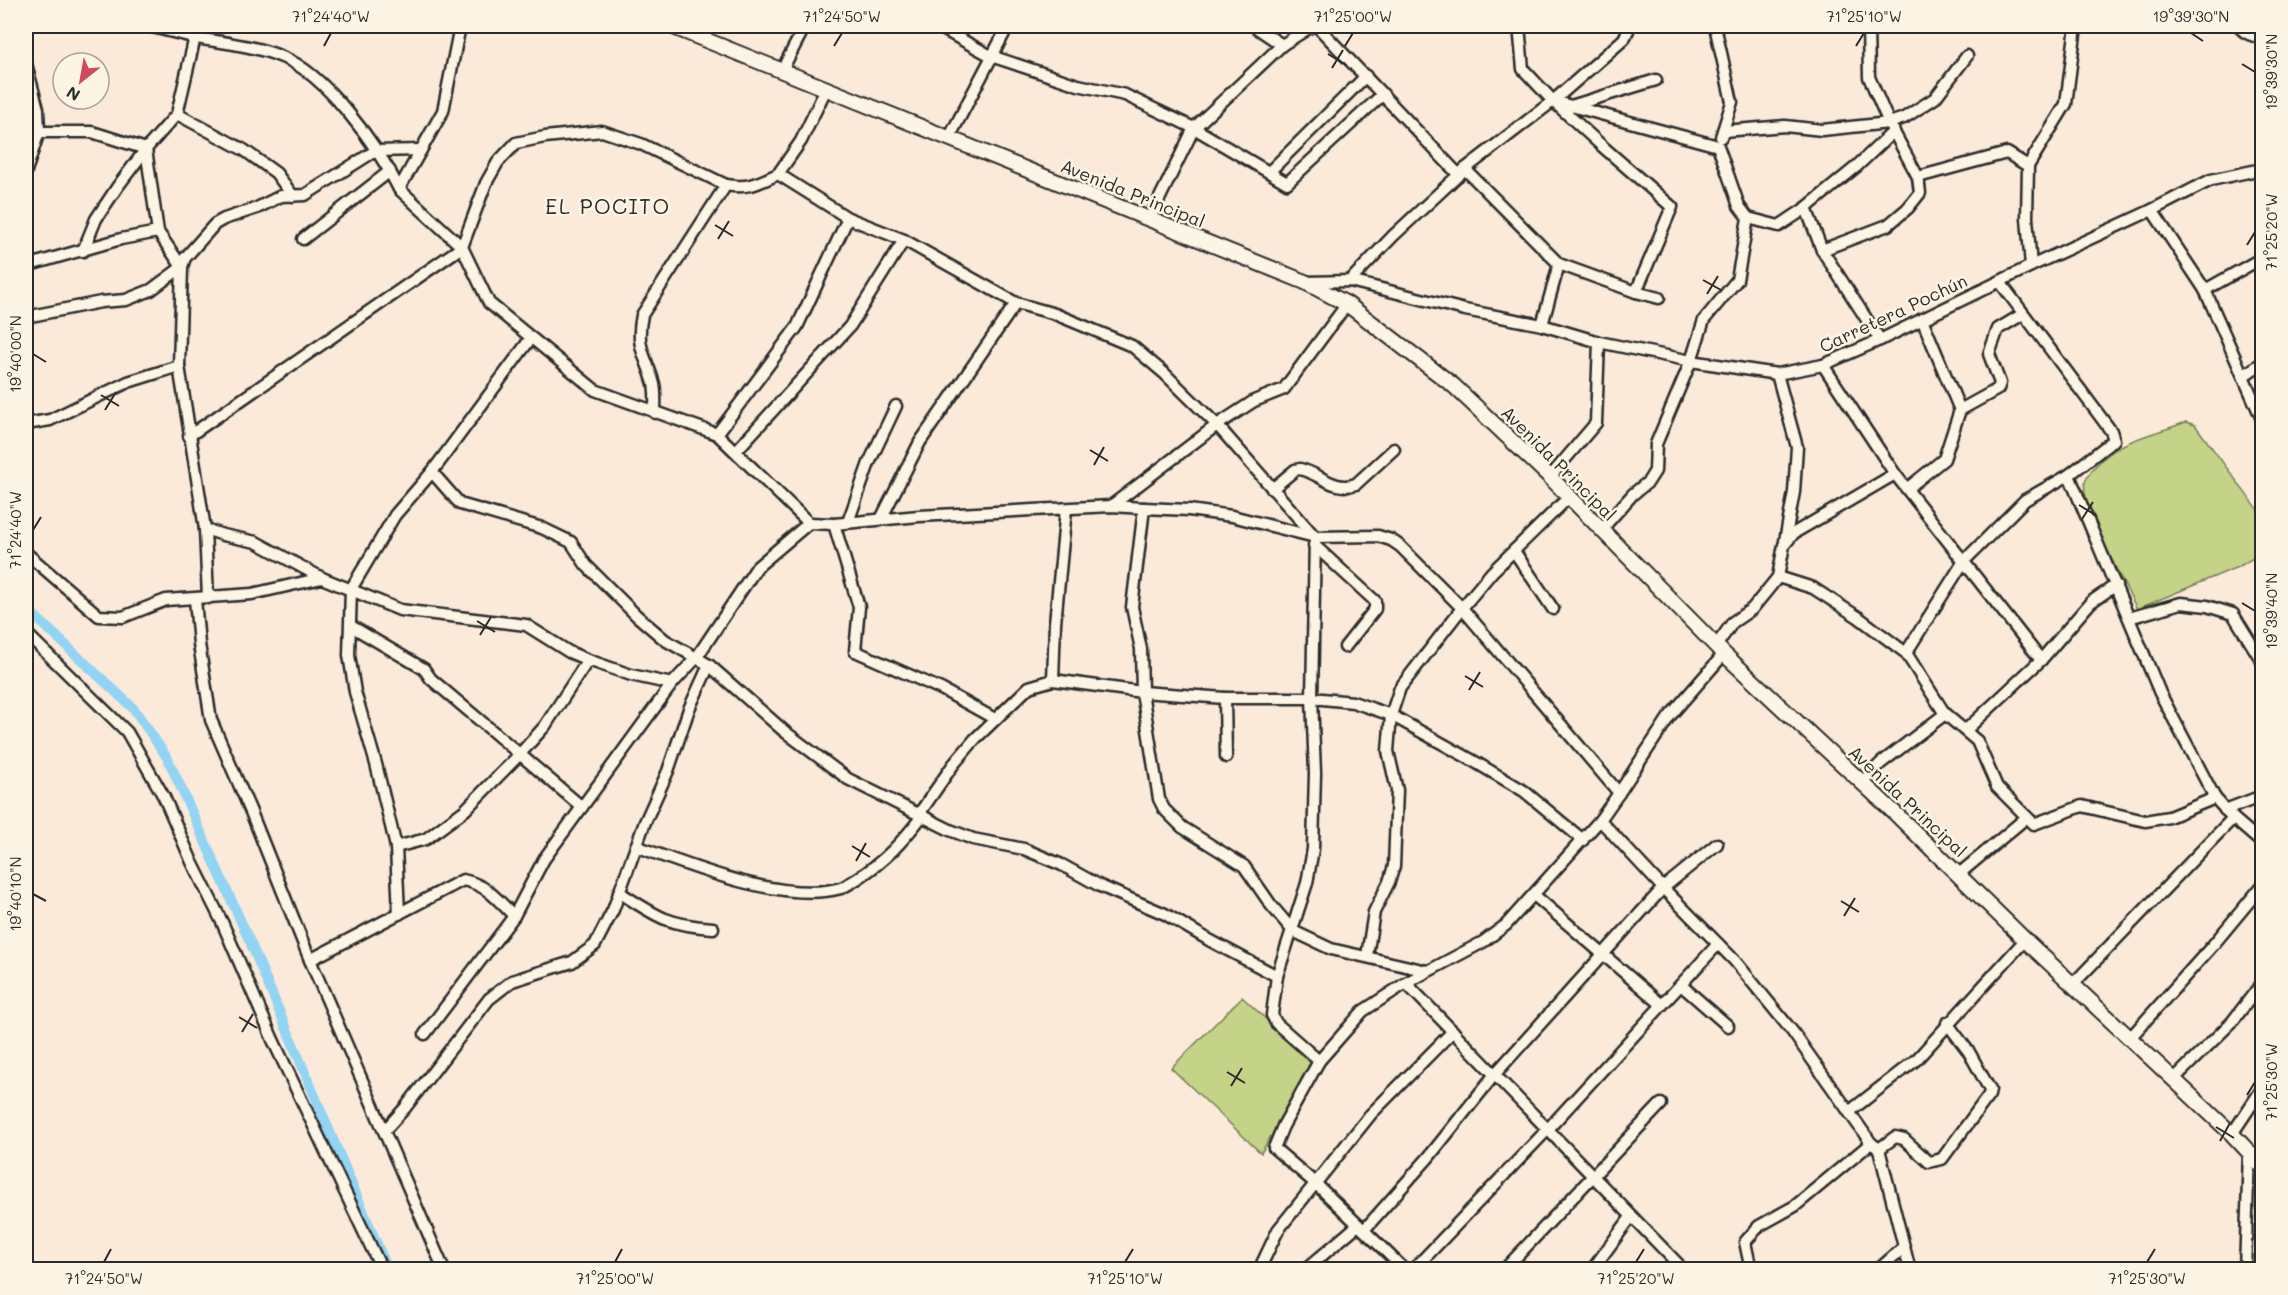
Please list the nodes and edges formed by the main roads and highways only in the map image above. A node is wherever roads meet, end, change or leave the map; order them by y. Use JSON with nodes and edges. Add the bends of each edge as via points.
{"nodes":[{"id":1,"x":671,"y":26,"type":"edge"},
{"id":2,"x":2262,"y":1166,"type":"edge"}],
"edges":[{"from":1,"to":2,"type":"main road","name":"Avenida Principal","via":[[1305,282],[1347,304],[1454,386],[1550,477],[1720,650]]}]}
